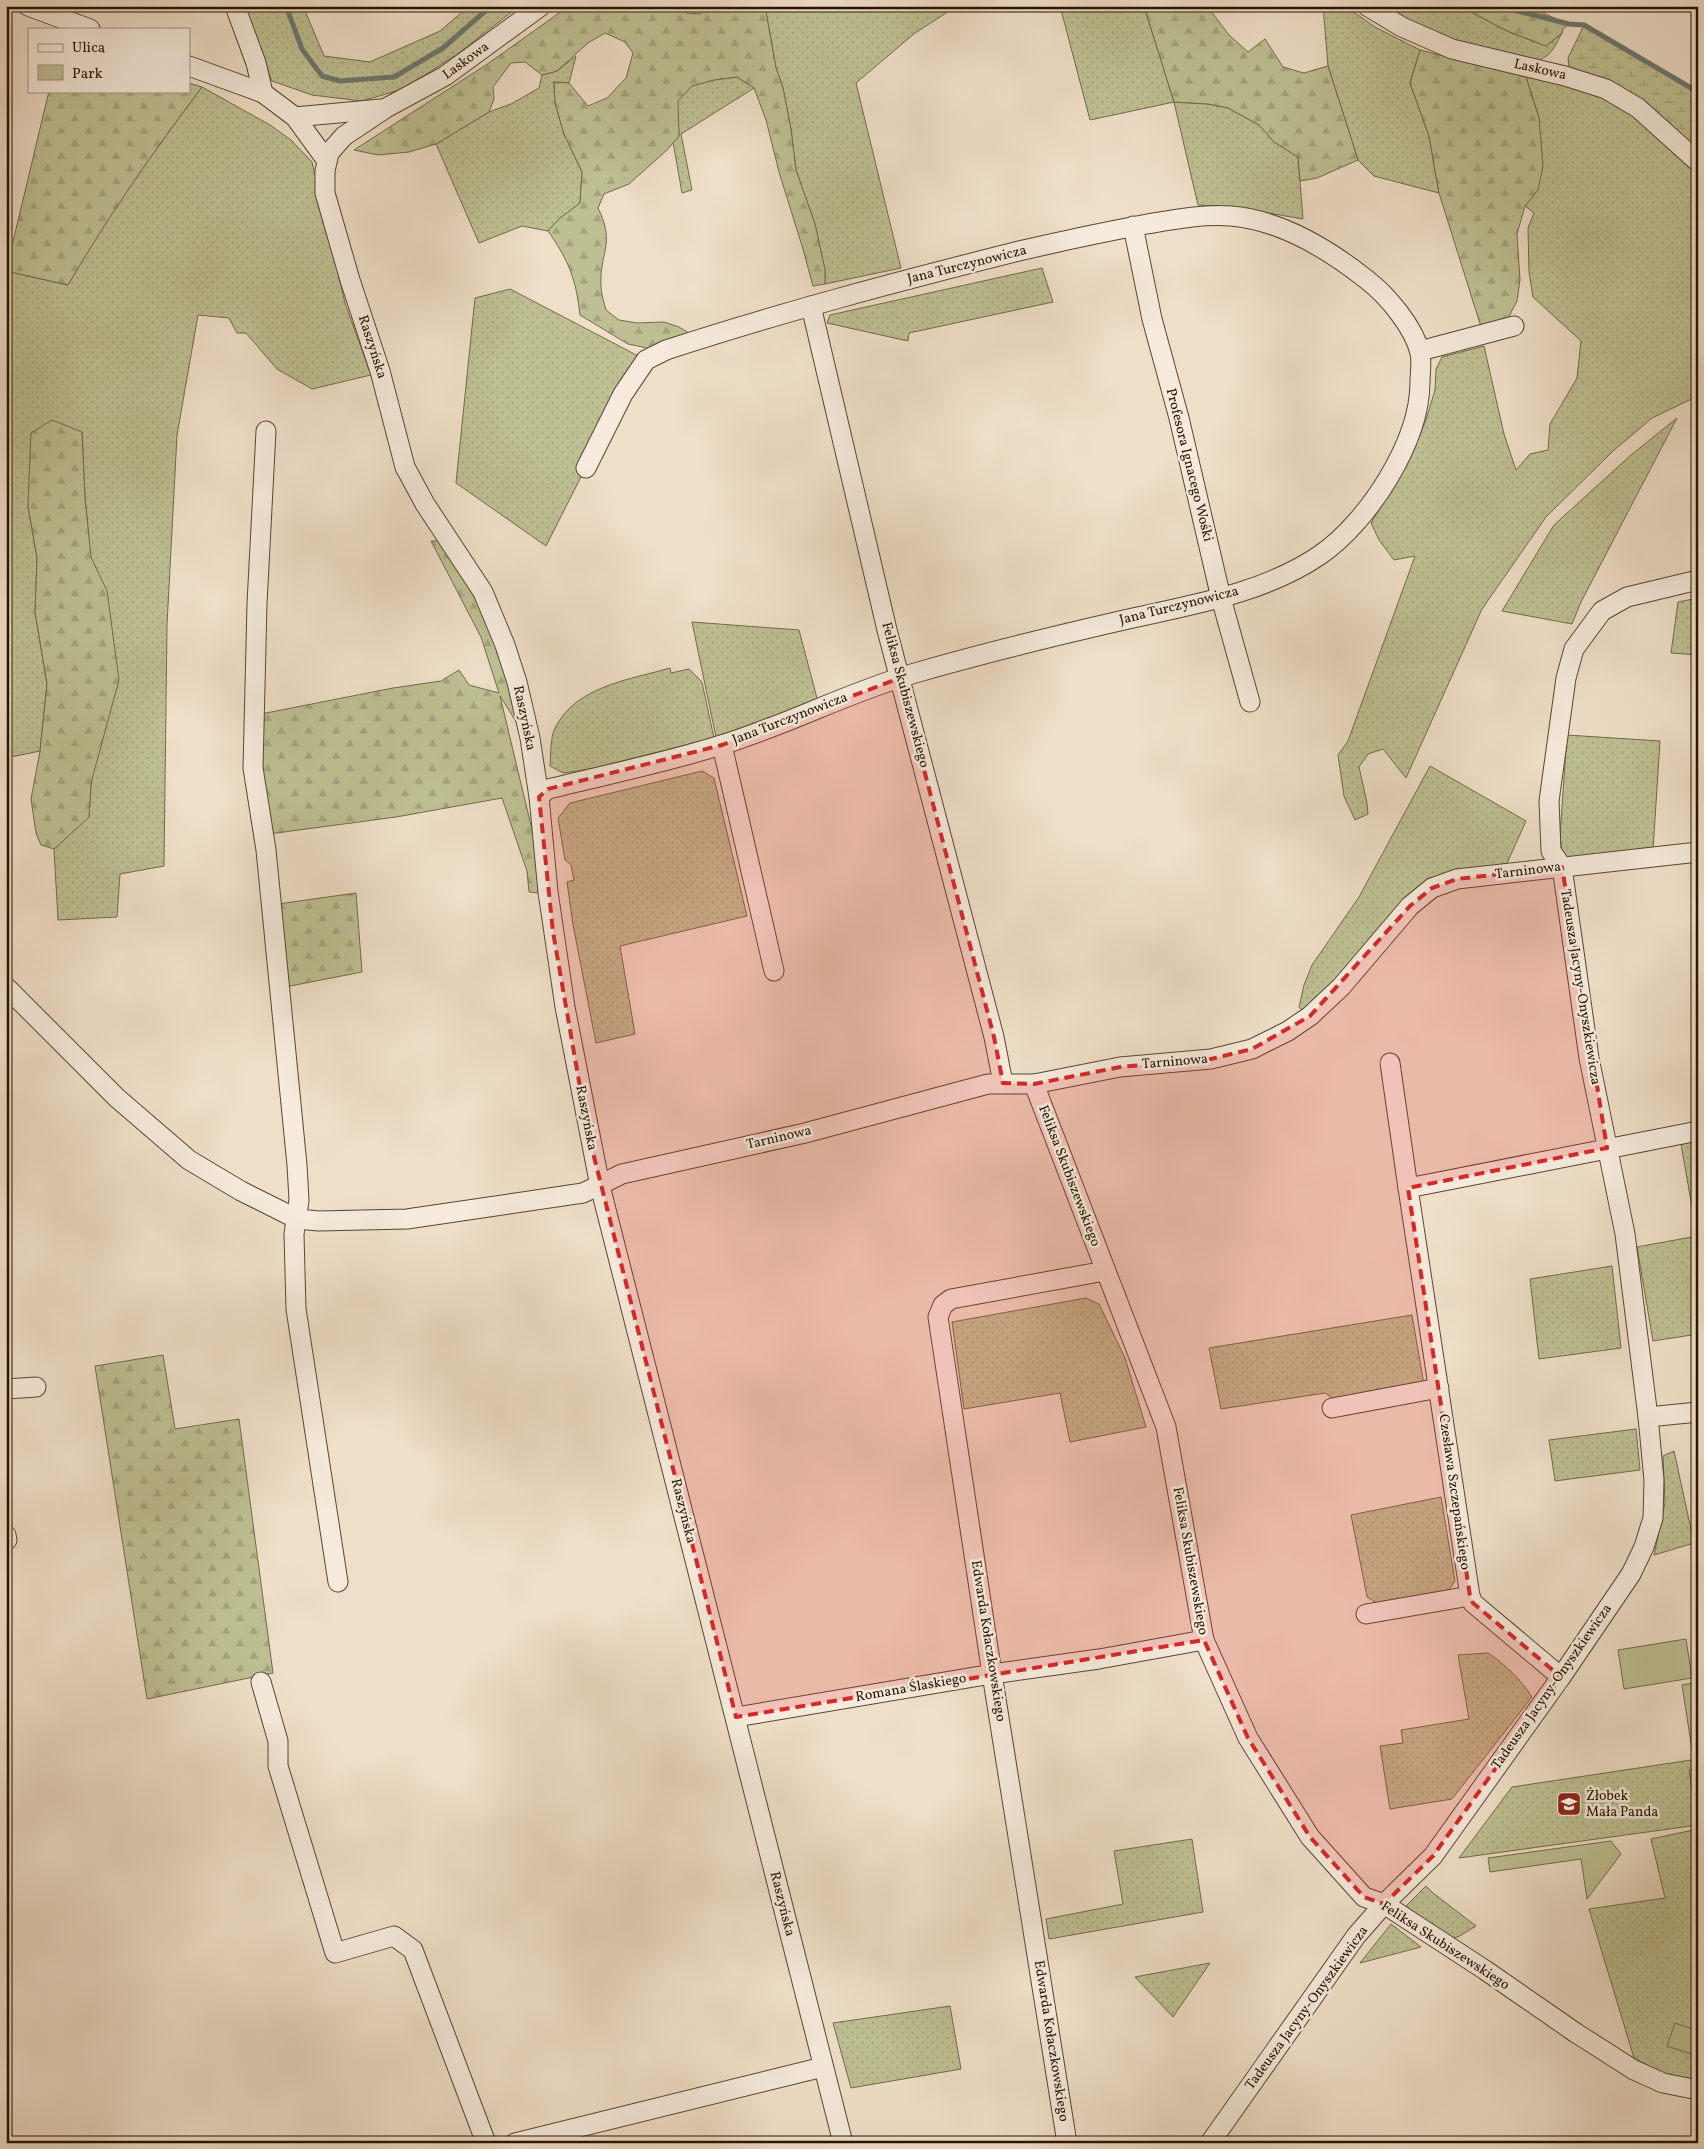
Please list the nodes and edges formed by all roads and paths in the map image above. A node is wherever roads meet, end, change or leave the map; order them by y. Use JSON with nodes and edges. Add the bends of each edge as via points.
{"nodes":[{"id":1,"x":28,"y":6,"type":"edge"},
{"id":2,"x":235,"y":6,"type":"edge"},
{"id":3,"x":541,"y":6,"type":"edge"},
{"id":4,"x":1367,"y":6,"type":"edge"},
{"id":5,"x":87,"y":28,"type":"edge"},
{"id":6,"x":190,"y":66,"type":"edge"},
{"id":7,"x":263,"y":92,"type":"junction"},
{"id":8,"x":386,"y":108,"type":"junction"},
{"id":9,"x":296,"y":117,"type":"junction"},
{"id":10,"x":327,"y":161,"type":"junction"},
{"id":11,"x":1698,"y":162,"type":"edge"},
{"id":12,"x":1133,"y":226,"type":"junction"},
{"id":13,"x":811,"y":306,"type":"junction"},
{"id":14,"x":1514,"y":326,"type":"dead end"},
{"id":15,"x":1420,"y":351,"type":"junction"},
{"id":16,"x":266,"y":431,"type":"dead end"},
{"id":17,"x":586,"y":468,"type":"dead end"},
{"id":18,"x":1698,"y":580,"type":"edge"},
{"id":19,"x":1221,"y":598,"type":"junction"},
{"id":20,"x":900,"y":678,"type":"junction"},
{"id":21,"x":1250,"y":702,"type":"dead end"},
{"id":22,"x":722,"y":745,"type":"junction"},
{"id":23,"x":539,"y":797,"type":"junction"},
{"id":24,"x":1698,"y":852,"type":"edge"},
{"id":25,"x":1562,"y":867,"type":"junction"},
{"id":26,"x":774,"y":971,"type":"dead end"},
{"id":27,"x":6,"y":986,"type":"edge"},
{"id":28,"x":1390,"y":1063,"type":"dead end"},
{"id":29,"x":1003,"y":1083,"type":"junction"},
{"id":30,"x":1034,"y":1084,"type":"junction"},
{"id":31,"x":1698,"y":1131,"type":"edge"},
{"id":32,"x":1606,"y":1148,"type":"junction"},
{"id":33,"x":600,"y":1186,"type":"junction"},
{"id":34,"x":1408,"y":1188,"type":"junction"},
{"id":35,"x":297,"y":1219,"type":"junction"},
{"id":36,"x":1105,"y":1270,"type":"junction"},
{"id":37,"x":36,"y":1387,"type":"dead end"},
{"id":38,"x":1439,"y":1388,"type":"junction"},
{"id":39,"x":6,"y":1389,"type":"edge"},
{"id":40,"x":1332,"y":1408,"type":"dead end"},
{"id":41,"x":1698,"y":1412,"type":"edge"},
{"id":42,"x":1648,"y":1417,"type":"junction"},
{"id":43,"x":338,"y":1582,"type":"dead end"},
{"id":44,"x":1470,"y":1596,"type":"junction"},
{"id":45,"x":1366,"y":1614,"type":"dead end"},
{"id":46,"x":1204,"y":1640,"type":"junction"},
{"id":47,"x":992,"y":1674,"type":"junction"},
{"id":48,"x":1561,"y":1676,"type":"junction"},
{"id":49,"x":261,"y":1682,"type":"dead end"},
{"id":50,"x":736,"y":1717,"type":"junction"},
{"id":51,"x":1384,"y":1904,"type":"junction"},
{"id":52,"x":823,"y":2067,"type":"junction"},
{"id":53,"x":1698,"y":2090,"type":"edge"},
{"id":54,"x":486,"y":2143,"type":"edge"},
{"id":55,"x":515,"y":2143,"type":"edge"},
{"id":56,"x":843,"y":2143,"type":"edge"},
{"id":57,"x":1068,"y":2143,"type":"edge"},
{"id":58,"x":1210,"y":2143,"type":"edge"}],
"edges":[{"from":1,"to":5,"type":"street"},
{"from":2,"to":7,"type":"street"},
{"from":3,"to":8,"type":"street","name":"Laskowa","via":[[446,76]]},
{"from":4,"to":11,"type":"street","name":"Laskowa","via":[[1402,28],[1452,49],[1606,89],[1638,108]]},
{"from":6,"to":7,"type":"street"},
{"from":7,"to":9,"type":"street"},
{"from":8,"to":9,"type":"street","name":"Laskowa"},
{"from":8,"to":10,"type":"street","name":"Laskowa","via":[[344,136],[329,153]]},
{"from":9,"to":10,"type":"street"},
{"from":10,"to":23,"type":"street","name":"Raszyńska","via":[[326,203],[380,371],[405,467],[475,580],[493,616],[517,682]]},
{"from":12,"to":13,"type":"street","name":"Jana Turczynowicza","via":[[1100,231]]},
{"from":12,"to":15,"type":"street","name":"Jana Turczynowicza","via":[[1197,215],[1236,216],[1276,226],[1334,254],[1379,289],[1408,326]]},
{"from":12,"to":19,"type":"street","name":"Profesora Ignacego Wośki","via":[[1152,319]]},
{"from":13,"to":17,"type":"street","name":"Jana Turczynowicza","via":[[675,347],[646,360],[623,394]]},
{"from":13,"to":20,"type":"street","name":"Feliksa Skubiszewskiego"},
{"from":14,"to":15,"type":"street"},
{"from":15,"to":19,"type":"street","name":"Jana Turczynowicza","via":[[1416,416],[1401,455],[1365,512],[1347,533],[1293,571]]},
{"from":16,"to":35,"type":"street","via":[[256,623],[253,768],[266,850],[296,1155],[300,1200]]},
{"from":18,"to":25,"type":"street","name":"Tadeusza Jacyny-Onyszkiewicza","via":[[1626,596],[1602,611],[1574,649],[1566,678],[1549,801],[1551,851]]},
{"from":19,"to":20,"type":"street","name":"Jana Turczynowicza"},
{"from":19,"to":21,"type":"street","name":"Profesora Ignacego Wośki"},
{"from":20,"to":22,"type":"street","name":"Jana Turczynowicza"},
{"from":20,"to":29,"type":"street","name":"Feliksa Skubiszewskiego","via":[[994,1036]]},
{"from":22,"to":23,"type":"street","name":"Jana Turczynowicza","via":[[548,789]]},
{"from":22,"to":26,"type":"street"},
{"from":23,"to":33,"type":"street","name":"Raszyńska","via":[[552,932]]},
{"from":24,"to":25,"type":"street","name":"Tarninowa"},
{"from":25,"to":30,"type":"street","name":"Tarninowa","via":[[1457,879],[1432,888],[1410,906],[1341,986],[1310,1016],[1252,1049],[1210,1059],[1120,1066]]},
{"from":25,"to":32,"type":"street","name":"Tadeusza Jacyny-Onyszkiewicza","via":[[1589,1058]]},
{"from":27,"to":35,"type":"street","name":"Tarninowa","via":[[116,1098],[189,1160]]},
{"from":28,"to":34,"type":"street","name":"Czesława Szczepańskiego"},
{"from":29,"to":30,"type":"street","name":"Tarninowa"},
{"from":29,"to":33,"type":"street","name":"Tarninowa","via":[[988,1084],[805,1133],[622,1174]]},
{"from":30,"to":36,"type":"street","name":"Feliksa Skubiszewskiego"},
{"from":31,"to":32,"type":"street"},
{"from":32,"to":34,"type":"street"},
{"from":32,"to":42,"type":"street","name":"Tadeusza Jacyny-Onyszkiewicza","via":[[1625,1234]]},
{"from":33,"to":35,"type":"street","name":"Tarninowa","via":[[583,1193],[424,1218],[319,1222]]},
{"from":33,"to":50,"type":"street","name":"Raszyńska"},
{"from":34,"to":38,"type":"street","name":"Czesława Szczepańskiego"},
{"from":35,"to":43,"type":"street","via":[[294,1234],[296,1309]]},
{"from":36,"to":46,"type":"street","name":"Feliksa Skubiszewskiego","via":[[1166,1427]]},
{"from":36,"to":47,"type":"street","name":"Edwarda Kołaczkowskiego","via":[[951,1299],[938,1317]]},
{"from":37,"to":39,"type":"street"},
{"from":38,"to":40,"type":"street"},
{"from":38,"to":44,"type":"street","name":"Czesława Szczepańskiego"},
{"from":41,"to":42,"type":"street"},
{"from":42,"to":48,"type":"street","name":"Tadeusza Jacyny-Onyszkiewicza","via":[[1654,1480],[1653,1518],[1644,1547],[1631,1574]]},
{"from":44,"to":45,"type":"street"},
{"from":44,"to":48,"type":"street","via":[[1473,1603]]},
{"from":46,"to":47,"type":"street","name":"Romana Ślaskiego"},
{"from":46,"to":51,"type":"street","name":"Feliksa Skubiszewskiego","via":[[1248,1738],[1310,1838],[1364,1897]]},
{"from":47,"to":50,"type":"street","name":"Romana Ślaskiego"},
{"from":47,"to":57,"type":"street","name":"Edwarda Kołaczkowskiego"},
{"from":48,"to":51,"type":"street","name":"Tadeusza Jacyny-Onyszkiewicza","via":[[1433,1856]]},
{"from":49,"to":54,"type":"street","via":[[278,1741],[278,1766],[335,1953],[394,1936],[414,1950]]},
{"from":50,"to":52,"type":"street","name":"Raszyńska"},
{"from":51,"to":53,"type":"street","name":"Feliksa Skubiszewskiego","via":[[1634,2070],[1664,2083]]},
{"from":51,"to":58,"type":"street","name":"Tadeusza Jacyny-Onyszkiewicza","via":[[1356,1936]]},
{"from":52,"to":55,"type":"street"},
{"from":52,"to":56,"type":"street","name":"Raszyńska"}]}
